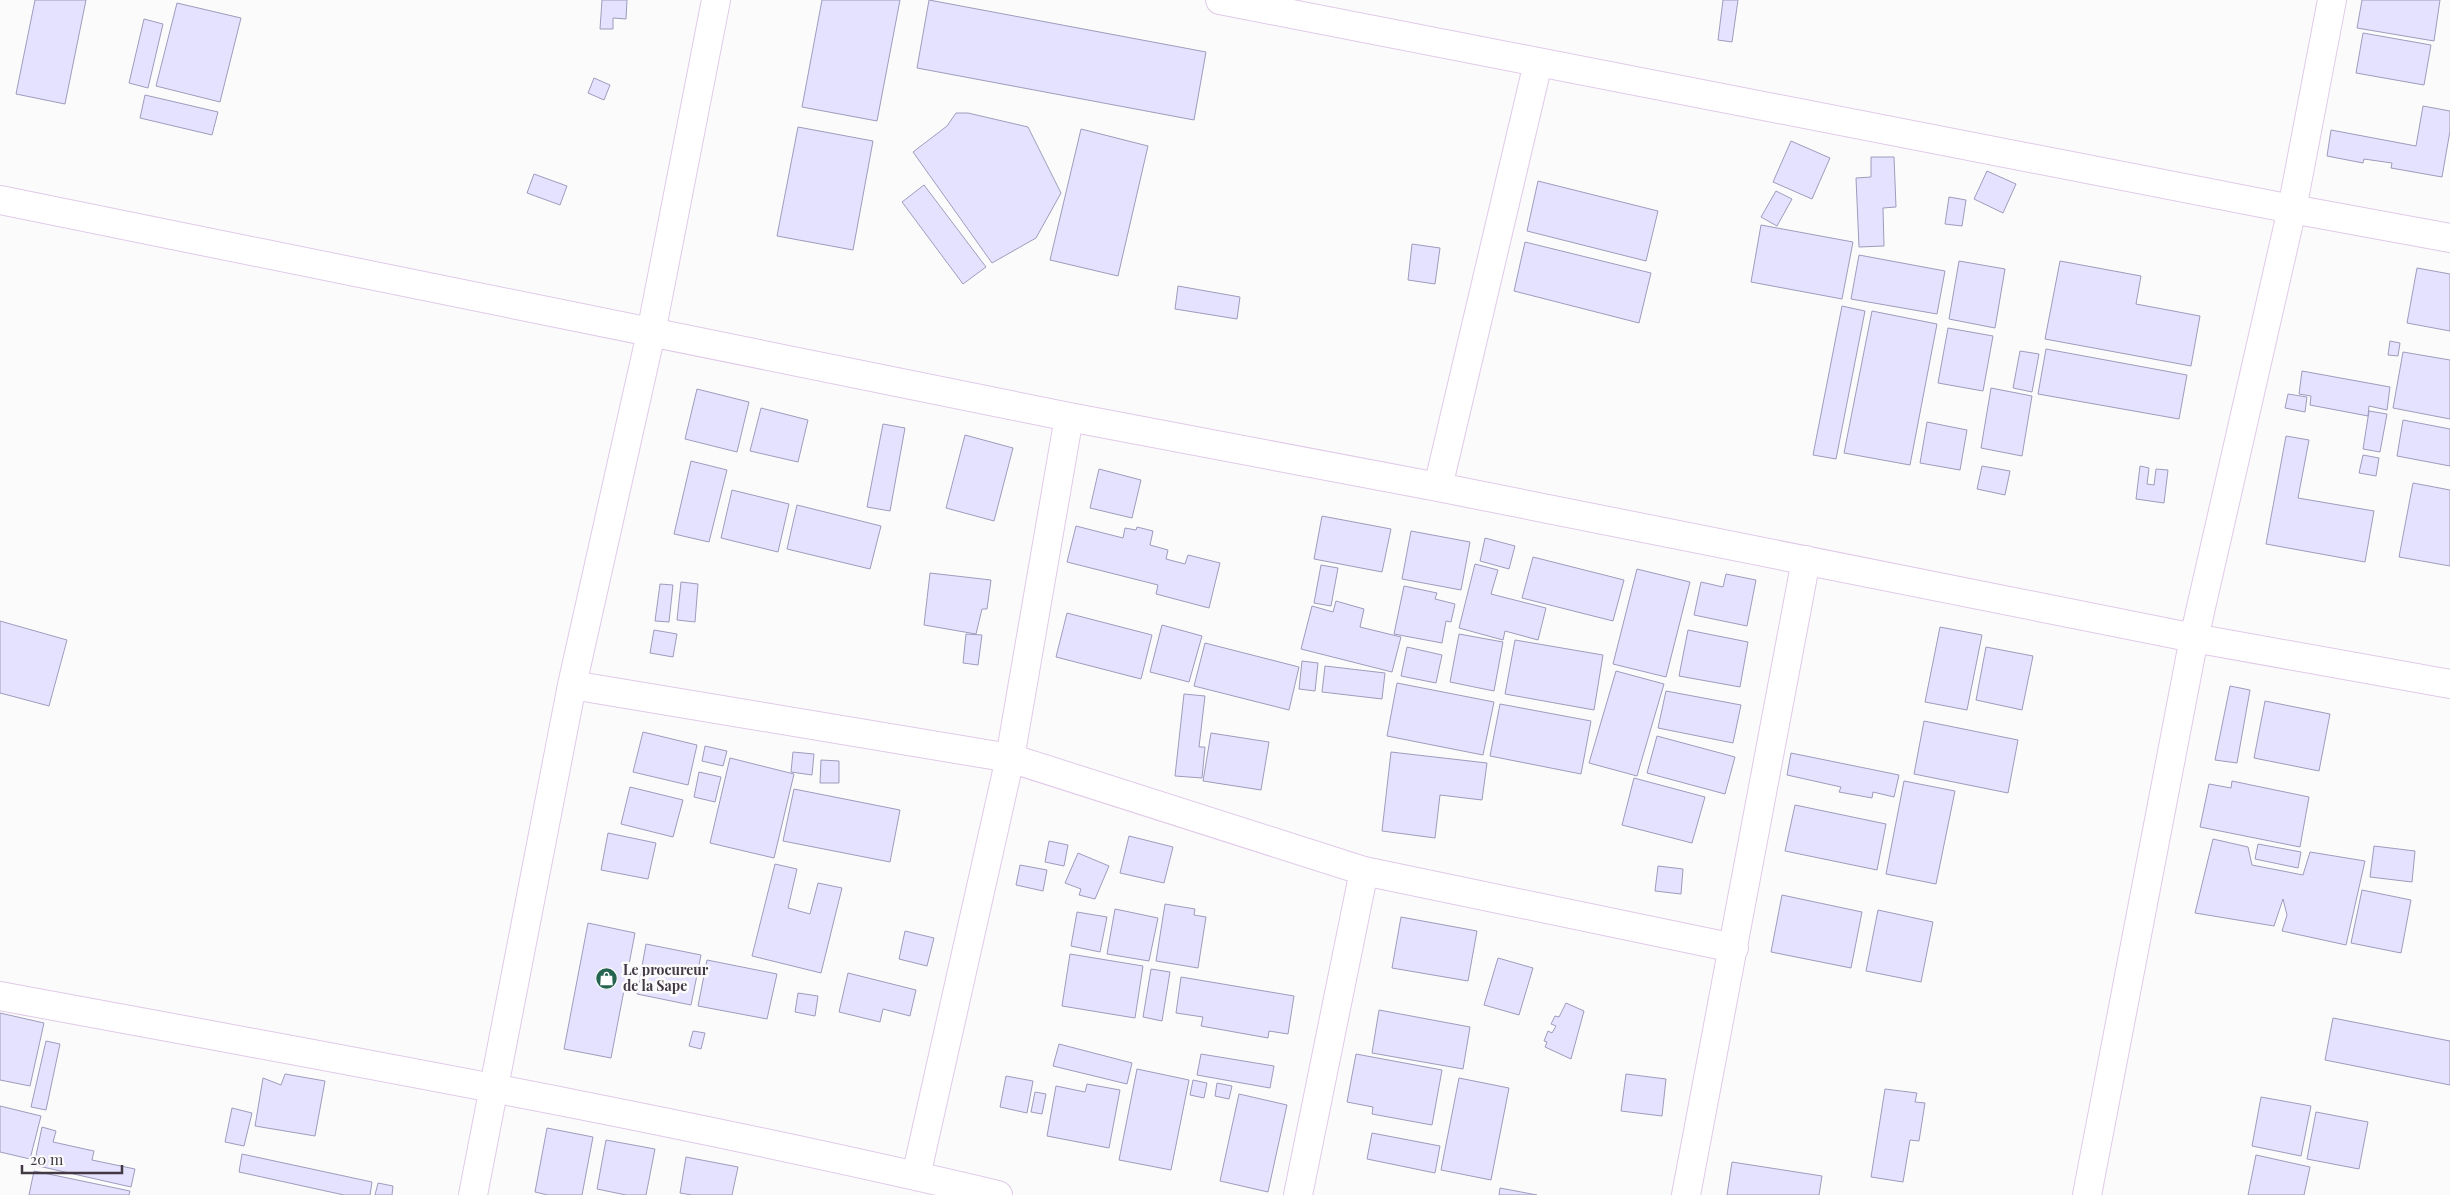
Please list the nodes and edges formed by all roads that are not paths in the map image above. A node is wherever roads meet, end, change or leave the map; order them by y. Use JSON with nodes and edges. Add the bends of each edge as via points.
{"nodes":[{"id":1,"x":716,"y":0,"type":"edge"},
{"id":2,"x":1220,"y":0,"type":"edge"},
{"id":3,"x":2332,"y":0,"type":"edge"},
{"id":4,"x":1538,"y":63,"type":"junction"},
{"id":5,"x":0,"y":200,"type":"edge"},
{"id":6,"x":2292,"y":209,"type":"junction"},
{"id":7,"x":2450,"y":238,"type":"edge"},
{"id":8,"x":651,"y":333,"type":"junction"},
{"id":9,"x":1069,"y":417,"type":"junction"},
{"id":10,"x":1438,"y":487,"type":"junction"},
{"id":11,"x":1806,"y":560,"type":"junction"},
{"id":12,"x":2194,"y":638,"type":"junction"},
{"id":13,"x":2450,"y":684,"type":"edge"},
{"id":14,"x":572,"y":685,"type":"junction"},
{"id":15,"x":1010,"y":758,"type":"junction"},
{"id":16,"x":1364,"y":872,"type":"junction"},
{"id":17,"x":1734,"y":948,"type":"junction"},
{"id":18,"x":0,"y":996,"type":"edge"},
{"id":19,"x":494,"y":1089,"type":"junction"},
{"id":20,"x":916,"y":1176,"type":"junction"},
{"id":21,"x":474,"y":1195,"type":"edge"},
{"id":22,"x":998,"y":1195,"type":"edge"},
{"id":23,"x":1298,"y":1195,"type":"edge"},
{"id":24,"x":1686,"y":1195,"type":"edge"},
{"id":25,"x":2088,"y":1195,"type":"edge"}],
"edges":[{"from":1,"to":8,"type":"street"},
{"from":2,"to":4,"type":"street"},
{"from":3,"to":6,"type":"street"},
{"from":4,"to":6,"type":"street"},
{"from":4,"to":10,"type":"street"},
{"from":5,"to":8,"type":"street"},
{"from":6,"to":7,"type":"street"},
{"from":6,"to":12,"type":"street"},
{"from":8,"to":9,"type":"street"},
{"from":8,"to":14,"type":"street"},
{"from":9,"to":10,"type":"street"},
{"from":9,"to":15,"type":"street"},
{"from":10,"to":11,"type":"street"},
{"from":11,"to":12,"type":"street"},
{"from":11,"to":17,"type":"street"},
{"from":12,"to":13,"type":"street"},
{"from":12,"to":25,"type":"street"},
{"from":14,"to":15,"type":"street"},
{"from":14,"to":19,"type":"street"},
{"from":15,"to":16,"type":"street"},
{"from":15,"to":20,"type":"street"},
{"from":16,"to":17,"type":"street"},
{"from":16,"to":23,"type":"street"},
{"from":17,"to":24,"type":"street"},
{"from":18,"to":19,"type":"street"},
{"from":19,"to":20,"type":"street"},
{"from":19,"to":21,"type":"street"},
{"from":20,"to":22,"type":"street"}]}
